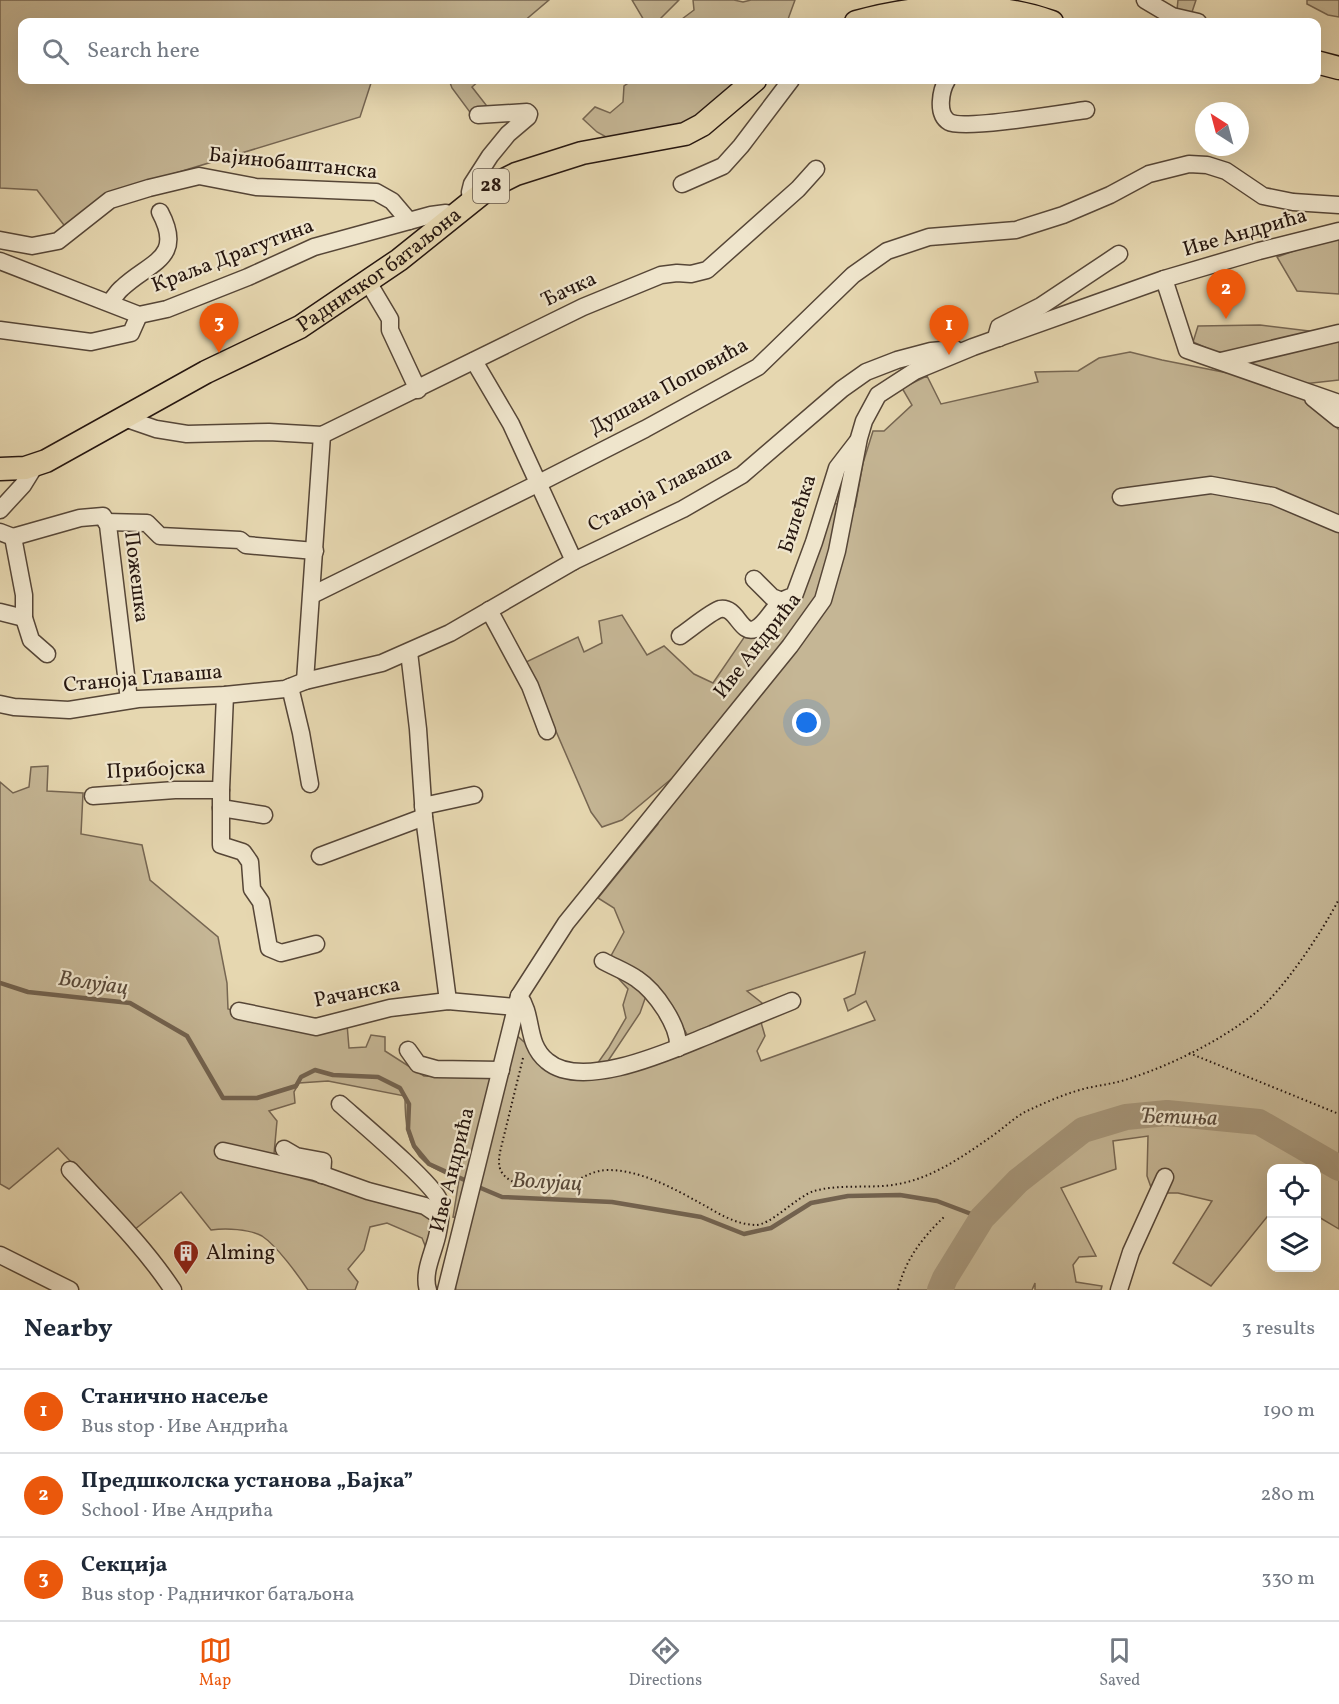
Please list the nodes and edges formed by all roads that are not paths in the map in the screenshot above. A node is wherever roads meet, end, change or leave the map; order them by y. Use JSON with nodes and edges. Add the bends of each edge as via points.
{"nodes":[{"id":1,"x":1145,"y":0,"type":"edge"},
{"id":2,"x":939,"y":16,"type":"edge"},
{"id":3,"x":872,"y":18,"type":"edge"},
{"id":4,"x":1040,"y":18,"type":"edge"},
{"id":5,"x":1181,"y":18,"type":"edge"},
{"id":6,"x":1321,"y":63,"type":"edge"},
{"id":7,"x":1339,"y":68,"type":"edge"},
{"id":8,"x":751,"y":84,"type":"edge"},
{"id":9,"x":788,"y":84,"type":"edge"},
{"id":10,"x":945,"y":84,"type":"edge"},
{"id":11,"x":1086,"y":110,"type":"dead end"},
{"id":12,"x":478,"y":115,"type":"dead end"},
{"id":13,"x":816,"y":170,"type":"dead end"},
{"id":14,"x":682,"y":184,"type":"dead end"},
{"id":15,"x":471,"y":201,"type":"junction"},
{"id":16,"x":1339,"y":205,"type":"edge"},
{"id":17,"x":160,"y":212,"type":"dead end"},
{"id":18,"x":453,"y":217,"type":"junction"},
{"id":19,"x":409,"y":221,"type":"junction"},
{"id":20,"x":1339,"y":231,"type":"edge"},
{"id":21,"x":0,"y":240,"type":"edge"},
{"id":22,"x":1119,"y":254,"type":"dead end"},
{"id":23,"x":0,"y":261,"type":"edge"},
{"id":24,"x":1164,"y":279,"type":"junction"},
{"id":25,"x":368,"y":282,"type":"junction"},
{"id":26,"x":110,"y":302,"type":"junction"},
{"id":27,"x":139,"y":315,"type":"junction"},
{"id":28,"x":0,"y":330,"type":"edge"},
{"id":29,"x":1339,"y":333,"type":"edge"},
{"id":30,"x":999,"y":338,"type":"junction"},
{"id":31,"x":973,"y":347,"type":"junction"},
{"id":32,"x":474,"y":361,"type":"junction"},
{"id":33,"x":1220,"y":362,"type":"junction"},
{"id":34,"x":418,"y":390,"type":"junction"},
{"id":35,"x":1303,"y":390,"type":"junction"},
{"id":36,"x":1339,"y":403,"type":"edge"},
{"id":37,"x":124,"y":418,"type":"junction"},
{"id":38,"x":1339,"y":419,"type":"edge"},
{"id":39,"x":322,"y":435,"type":"junction"},
{"id":40,"x":859,"y":438,"type":"junction"},
{"id":41,"x":36,"y":464,"type":"junction"},
{"id":42,"x":0,"y":469,"type":"edge"},
{"id":43,"x":538,"y":483,"type":"junction"},
{"id":44,"x":1121,"y":496,"type":"dead end"},
{"id":45,"x":0,"y":510,"type":"edge"},
{"id":46,"x":106,"y":522,"type":"junction"},
{"id":47,"x":1339,"y":524,"type":"edge"},
{"id":48,"x":7,"y":535,"type":"edge"},
{"id":49,"x":315,"y":551,"type":"junction"},
{"id":50,"x":574,"y":561,"type":"junction"},
{"id":51,"x":754,"y":579,"type":"dead end"},
{"id":52,"x":312,"y":595,"type":"junction"},
{"id":53,"x":782,"y":601,"type":"junction"},
{"id":54,"x":489,"y":610,"type":"junction"},
{"id":55,"x":0,"y":612,"type":"edge"},
{"id":56,"x":24,"y":618,"type":"junction"},
{"id":57,"x":680,"y":636,"type":"dead end"},
{"id":58,"x":409,"y":652,"type":"junction"},
{"id":59,"x":47,"y":654,"type":"dead end"},
{"id":60,"x":297,"y":684,"type":"junction"},
{"id":61,"x":225,"y":695,"type":"junction"},
{"id":62,"x":129,"y":700,"type":"junction"},
{"id":63,"x":0,"y":704,"type":"edge"},
{"id":64,"x":547,"y":731,"type":"dead end"},
{"id":65,"x":310,"y":784,"type":"dead end"},
{"id":66,"x":221,"y":790,"type":"junction"},
{"id":67,"x":474,"y":795,"type":"dead end"},
{"id":68,"x":93,"y":796,"type":"dead end"},
{"id":69,"x":221,"y":808,"type":"junction"},
{"id":70,"x":423,"y":811,"type":"junction"},
{"id":71,"x":264,"y":815,"type":"dead end"},
{"id":72,"x":320,"y":856,"type":"dead end"},
{"id":73,"x":316,"y":944,"type":"dead end"},
{"id":74,"x":603,"y":961,"type":"dead end"},
{"id":75,"x":448,"y":1001,"type":"junction"},
{"id":76,"x":792,"y":1001,"type":"dead end"},
{"id":77,"x":517,"y":1002,"type":"junction"},
{"id":78,"x":239,"y":1011,"type":"dead end"},
{"id":79,"x":678,"y":1048,"type":"junction"},
{"id":80,"x":408,"y":1050,"type":"dead end"},
{"id":81,"x":501,"y":1070,"type":"junction"},
{"id":82,"x":340,"y":1104,"type":"dead end"},
{"id":83,"x":284,"y":1149,"type":"dead end"},
{"id":84,"x":223,"y":1151,"type":"dead end"},
{"id":85,"x":70,"y":1170,"type":"dead end"},
{"id":86,"x":322,"y":1175,"type":"junction"},
{"id":87,"x":1165,"y":1177,"type":"dead end"},
{"id":88,"x":440,"y":1216,"type":"junction"},
{"id":89,"x":0,"y":1255,"type":"edge"},
{"id":90,"x":446,"y":1287,"type":"edge"},
{"id":91,"x":70,"y":1290,"type":"edge"},
{"id":92,"x":173,"y":1290,"type":"edge"},
{"id":93,"x":428,"y":1290,"type":"edge"},
{"id":94,"x":1119,"y":1290,"type":"edge"}],
"edges":[{"from":1,"to":5,"type":"street"},
{"from":2,"to":3,"type":"main road","via":[[888,14]]},
{"from":2,"to":4,"type":"main road","via":[[993,6]]},
{"from":6,"to":7,"type":"main road"},
{"from":8,"to":15,"type":"main road","name":"Радничког батаљона","number":"28","via":[[693,130],[550,162],[516,174]]},
{"from":9,"to":14,"type":"street","via":[[723,166]]},
{"from":10,"to":11,"type":"street","via":[[941,105],[944,115],[949,122],[962,125]]},
{"from":12,"to":15,"type":"street","via":[[529,114],[508,134],[472,184]]},
{"from":13,"to":32,"type":"street","name":"Ђачка","via":[[707,270],[649,279]]},
{"from":15,"to":18,"type":"main road","name":"Радничког батаљона","number":"28"},
{"from":16,"to":43,"type":"street","name":"Душана Поповића","via":[[1263,196],[1226,171],[1189,164],[1149,174],[1063,215],[1016,230],[929,237],[887,251],[853,276],[758,367]]},
{"from":17,"to":26,"type":"street","via":[[169,239],[167,251],[121,288]]},
{"from":18,"to":19,"type":"street","name":"Краља Драгутина","via":[[442,213]]},
{"from":18,"to":25,"type":"main road","name":"Радничког батаљона","number":"28"},
{"from":19,"to":21,"type":"street","name":"Бајинобаштанска","via":[[392,201],[376,192],[256,187],[199,176],[110,200],[58,242],[32,246]]},
{"from":19,"to":27,"type":"street","name":"Краља Драгутина","via":[[314,247],[168,309]]},
{"from":20,"to":24,"type":"street","name":"Иве Андрића"},
{"from":22,"to":30,"type":"street","via":[[1041,306],[999,327]]},
{"from":23,"to":26,"type":"street","name":"Краља Драгутина"},
{"from":24,"to":30,"type":"street","name":"Иве Андрића"},
{"from":24,"to":33,"type":"street","name":"Иве Андрића","via":[[1187,350]]},
{"from":25,"to":34,"type":"street","via":[[390,319],[390,330]]},
{"from":25,"to":37,"type":"main road","name":"Радничког батаљона","number":"28","via":[[300,327],[206,372]]},
{"from":26,"to":27,"type":"street","name":"Краља Драгутина"},
{"from":27,"to":28,"type":"street","via":[[131,333],[91,342]]},
{"from":29,"to":33,"type":"street"},
{"from":30,"to":31,"type":"street","name":"Иве Андрића"},
{"from":31,"to":40,"type":"street","name":"Иве Андрића","via":[[915,371],[878,395]]},
{"from":31,"to":50,"type":"street","name":"Станоја Главаша","via":[[931,351],[866,372],[742,475]]},
{"from":32,"to":34,"type":"street","name":"Ђачка"},
{"from":32,"to":43,"type":"street","via":[[511,424]]},
{"from":33,"to":35,"type":"street","name":"Иве Андрића"},
{"from":34,"to":39,"type":"street","name":"Ђачка"},
{"from":35,"to":36,"type":"street","name":"Иве Андрића"},
{"from":35,"to":38,"type":"street"},
{"from":37,"to":39,"type":"street","name":"Ђачка","via":[[187,434]]},
{"from":37,"to":41,"type":"main road","name":"Радничког батаљона","number":"28"},
{"from":39,"to":49,"type":"street"},
{"from":40,"to":53,"type":"street","name":"Билећка","via":[[837,468],[794,596]]},
{"from":40,"to":77,"type":"street","name":"Иве Андрића","via":[[837,551],[823,600],[566,923]]},
{"from":41,"to":42,"type":"main road","name":"Радничког батаљона","number":"28"},
{"from":41,"to":45,"type":"street"},
{"from":43,"to":50,"type":"street"},
{"from":43,"to":52,"type":"street","name":"Душана Поповића"},
{"from":44,"to":47,"type":"street","via":[[1211,485],[1273,496]]},
{"from":46,"to":48,"type":"street","name":"Пожешка","via":[[103,516],[80,518]]},
{"from":46,"to":49,"type":"street","via":[[147,523],[160,536],[240,540],[246,545]]},
{"from":46,"to":62,"type":"street","name":"Пожешка"},
{"from":48,"to":56,"type":"street","name":"Пожешка","via":[[24,595]]},
{"from":49,"to":52,"type":"street"},
{"from":50,"to":54,"type":"street","name":"Станоја Главаша"},
{"from":51,"to":53,"type":"street","via":[[772,597]]},
{"from":52,"to":60,"type":"street"},
{"from":53,"to":57,"type":"street","name":"Билећка","via":[[756,629],[744,628],[735,615],[719,609]]},
{"from":54,"to":58,"type":"street","name":"Станоја Главаша"},
{"from":54,"to":64,"type":"street","via":[[530,686]]},
{"from":55,"to":56,"type":"street"},
{"from":56,"to":59,"type":"street","name":"Пожешка","via":[[31,640]]},
{"from":58,"to":60,"type":"street","name":"Станоја Главаша","via":[[382,663]]},
{"from":58,"to":70,"type":"street"},
{"from":60,"to":61,"type":"street","name":"Станоја Главаша"},
{"from":60,"to":65,"type":"street"},
{"from":61,"to":62,"type":"street","name":"Станоја Главаша"},
{"from":61,"to":66,"type":"street"},
{"from":62,"to":63,"type":"street","name":"Станоја Главаша","via":[[69,710]]},
{"from":66,"to":68,"type":"street","name":"Прибојска"},
{"from":66,"to":69,"type":"street"},
{"from":67,"to":70,"type":"street"},
{"from":69,"to":71,"type":"street"},
{"from":69,"to":73,"type":"street","via":[[221,845],[243,852],[250,862],[252,889],[261,902],[269,948],[281,953]]},
{"from":70,"to":72,"type":"street"},
{"from":70,"to":75,"type":"street"},
{"from":74,"to":79,"type":"street","via":[[644,984],[671,1019]]},
{"from":75,"to":77,"type":"street","name":"Рачанска"},
{"from":75,"to":78,"type":"street","name":"Рачанска","via":[[390,1008],[316,1027]]},
{"from":76,"to":79,"type":"street"},
{"from":77,"to":79,"type":"street","via":[[526,1006],[531,1039],[537,1050],[555,1066],[577,1072],[622,1067]]},
{"from":77,"to":81,"type":"street","name":"Иве Андрића"},
{"from":80,"to":81,"type":"street","via":[[418,1064],[435,1070]]},
{"from":81,"to":90,"type":"street","name":"Иве Андрића"},
{"from":82,"to":88,"type":"street","name":"Иве Андрића","via":[[424,1181],[438,1198]]},
{"from":83,"to":86,"type":"street","via":[[296,1156],[323,1161]]},
{"from":84,"to":86,"type":"street"},
{"from":85,"to":92,"type":"street"},
{"from":86,"to":88,"type":"street","via":[[425,1206]]},
{"from":87,"to":94,"type":"street","via":[[1131,1252]]},
{"from":88,"to":93,"type":"street","name":"Иве Андрића","via":[[427,1275]]},
{"from":89,"to":91,"type":"street"}]}
